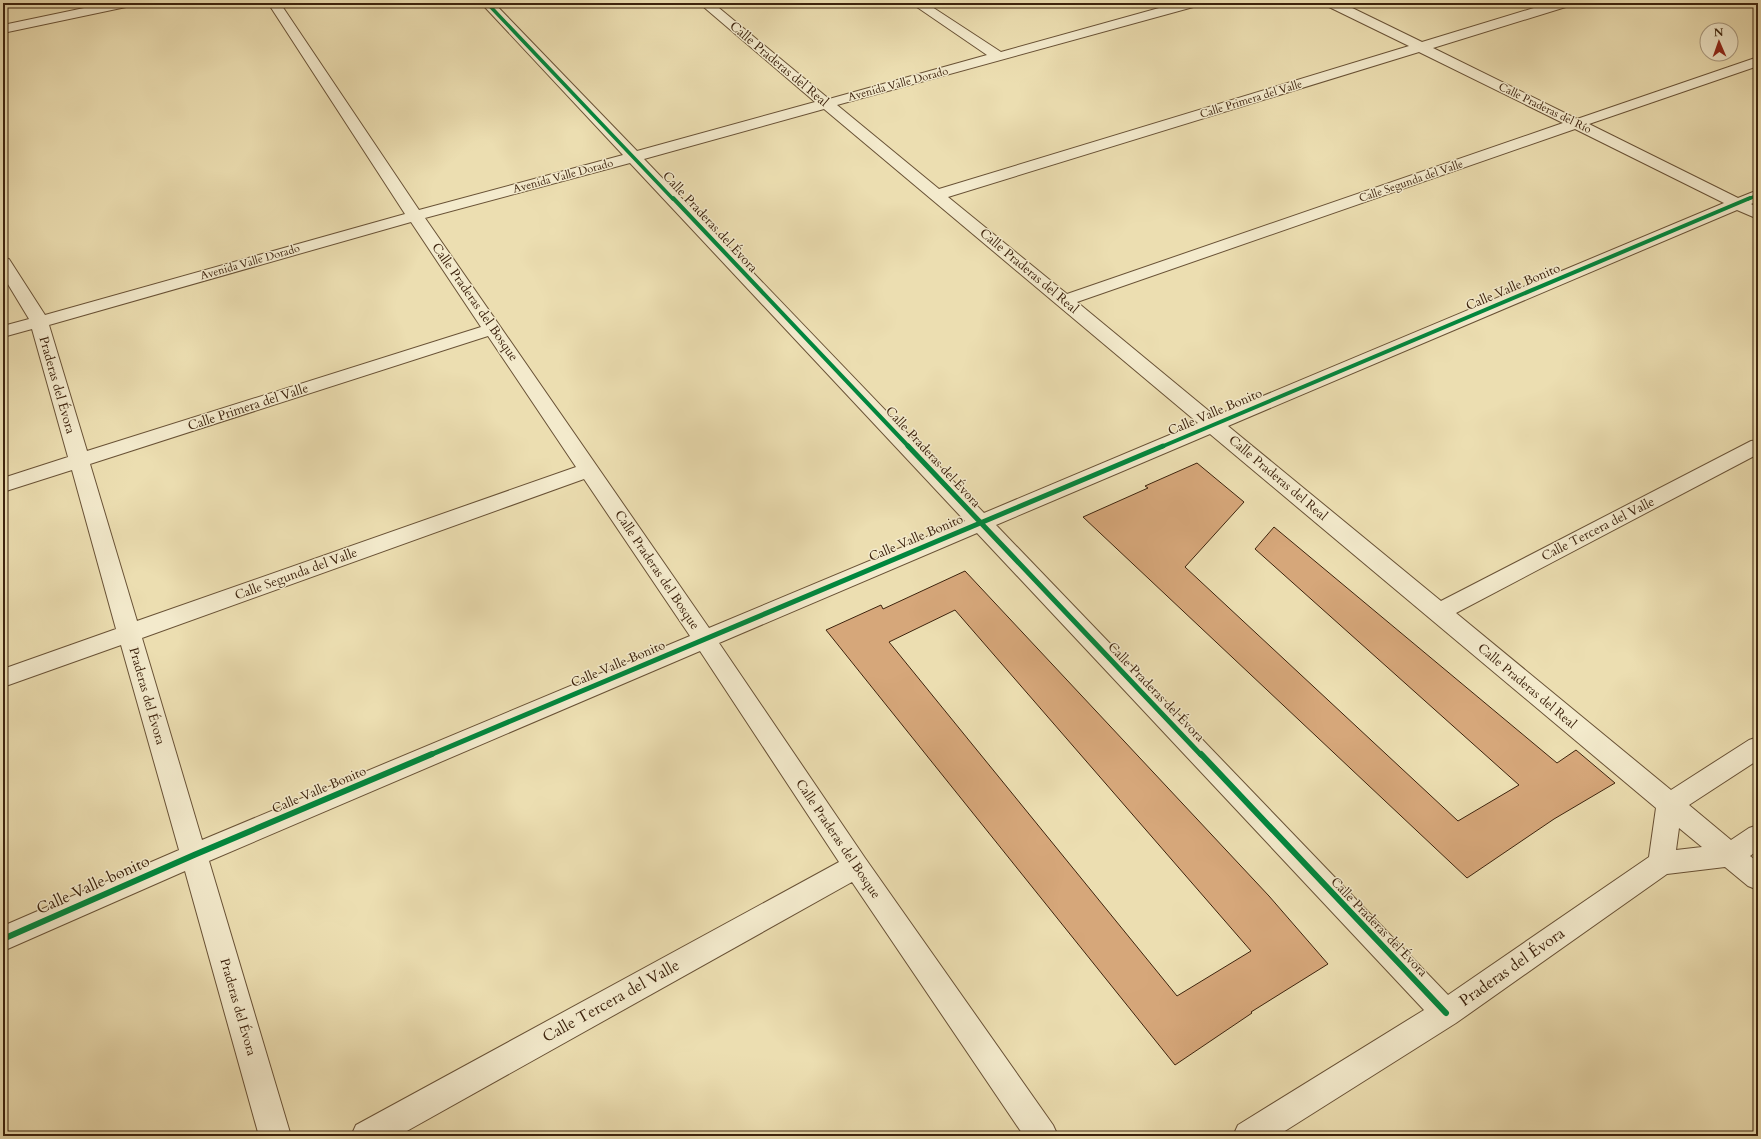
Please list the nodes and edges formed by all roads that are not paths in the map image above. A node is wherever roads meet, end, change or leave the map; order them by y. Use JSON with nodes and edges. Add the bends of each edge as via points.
{"nodes":[{"id":1,"x":56,"y":3,"type":"edge"},
{"id":2,"x":126,"y":3,"type":"edge"},
{"id":3,"x":274,"y":3,"type":"edge"},
{"id":4,"x":487,"y":3,"type":"edge"},
{"id":5,"x":705,"y":3,"type":"edge"},
{"id":6,"x":917,"y":3,"type":"edge"},
{"id":7,"x":1192,"y":3,"type":"edge"},
{"id":8,"x":1332,"y":3,"type":"edge"},
{"id":9,"x":1564,"y":3,"type":"edge"},
{"id":10,"x":62,"y":17,"type":"junction"},
{"id":11,"x":3,"y":29,"type":"edge"},
{"id":12,"x":1421,"y":47,"type":"junction"},
{"id":13,"x":998,"y":56,"type":"junction"},
{"id":14,"x":1758,"y":61,"type":"edge"},
{"id":15,"x":826,"y":104,"type":"junction"},
{"id":16,"x":1576,"y":124,"type":"junction"},
{"id":17,"x":634,"y":157,"type":"junction"},
{"id":18,"x":938,"y":195,"type":"junction"},
{"id":19,"x":1758,"y":195,"type":"edge"},
{"id":20,"x":1738,"y":204,"type":"junction"},
{"id":21,"x":1758,"y":214,"type":"edge"},
{"id":22,"x":415,"y":216,"type":"junction"},
{"id":23,"x":3,"y":263,"type":"edge"},
{"id":24,"x":1064,"y":301,"type":"junction"},
{"id":25,"x":39,"y":322,"type":"junction"},
{"id":26,"x":493,"y":329,"type":"junction"},
{"id":27,"x":3,"y":332,"type":"edge"},
{"id":28,"x":1213,"y":425,"type":"junction"},
{"id":29,"x":1758,"y":446,"type":"edge"},
{"id":30,"x":79,"y":461,"type":"junction"},
{"id":31,"x":589,"y":470,"type":"junction"},
{"id":32,"x":3,"y":485,"type":"edge"},
{"id":33,"x":981,"y":523,"type":"junction"},
{"id":34,"x":1439,"y":612,"type":"junction"},
{"id":35,"x":129,"y":633,"type":"junction"},
{"id":36,"x":705,"y":640,"type":"junction"},
{"id":37,"x":3,"y":678,"type":"edge"},
{"id":38,"x":1758,"y":747,"type":"edge"},
{"id":39,"x":1669,"y":805,"type":"junction"},
{"id":40,"x":1758,"y":836,"type":"edge"},
{"id":41,"x":194,"y":855,"type":"junction"},
{"id":42,"x":1730,"y":855,"type":"junction"},
{"id":43,"x":1661,"y":863,"type":"junction"},
{"id":44,"x":856,"y":866,"type":"junction"},
{"id":45,"x":1758,"y":878,"type":"edge"},
{"id":46,"x":3,"y":939,"type":"edge"},
{"id":47,"x":1446,"y":1013,"type":"junction"},
{"id":48,"x":275,"y":1136,"type":"edge"},
{"id":49,"x":367,"y":1136,"type":"edge"},
{"id":50,"x":1042,"y":1136,"type":"edge"},
{"id":51,"x":1249,"y":1136,"type":"edge"}],
"edges":[{"from":1,"to":10,"type":"street"},
{"from":2,"to":10,"type":"street"},
{"from":3,"to":22,"type":"street","name":"Calle Praderas del Bosque"},
{"from":4,"to":17,"type":"street","name":"Calle Praderas del Évora"},
{"from":5,"to":15,"type":"street","name":"Calle Praderas del Real"},
{"from":6,"to":13,"type":"street"},
{"from":7,"to":13,"type":"street","name":"Avenida Valle Dorado","via":[[1145,10]]},
{"from":8,"to":12,"type":"street","name":"Calle Praderas del Río"},
{"from":9,"to":12,"type":"street","name":"Calle Primera del Valle"},
{"from":10,"to":11,"type":"street"},
{"from":12,"to":16,"type":"street","name":"Calle Praderas del Río"},
{"from":12,"to":18,"type":"street","name":"Calle Primera del Valle"},
{"from":13,"to":15,"type":"street","name":"Avenida Valle Dorado"},
{"from":14,"to":16,"type":"street","name":"Calle Segunda del Valle"},
{"from":15,"to":17,"type":"street","name":"Avenida Valle Dorado"},
{"from":15,"to":18,"type":"street","name":"Calle Praderas del Real"},
{"from":16,"to":20,"type":"street","name":"Calle Praderas del Río"},
{"from":16,"to":24,"type":"street","name":"Calle Segunda del Valle"},
{"from":17,"to":22,"type":"street","name":"Avenida Valle Dorado"},
{"from":17,"to":33,"type":"street","name":"Calle Praderas del Évora"},
{"from":18,"to":24,"type":"street","name":"Calle Praderas del Real"},
{"from":19,"to":20,"type":"street","name":"Calle Valle Bonito"},
{"from":20,"to":21,"type":"street","name":"Calle Praderas del Río"},
{"from":20,"to":28,"type":"street","name":"Calle Valle Bonito"},
{"from":22,"to":25,"type":"street","name":"Avenida Valle Dorado"},
{"from":22,"to":26,"type":"street","name":"Calle Praderas del Bosque"},
{"from":23,"to":25,"type":"street","name":"Praderas del Évora"},
{"from":24,"to":28,"type":"street","name":"Calle Praderas del Real"},
{"from":25,"to":27,"type":"street","name":"Avenida Valle Dorado"},
{"from":25,"to":30,"type":"street","name":"Praderas del Évora"},
{"from":26,"to":30,"type":"street","name":"Calle Primera del Valle"},
{"from":26,"to":31,"type":"street","name":"Calle Praderas del Bosque"},
{"from":28,"to":33,"type":"street","name":"Calle Valle Bonito"},
{"from":28,"to":34,"type":"street","name":"Calle Praderas del Real"},
{"from":29,"to":34,"type":"street","name":"Calle Tercera del Valle"},
{"from":30,"to":32,"type":"street","name":"Calle Primera del Valle"},
{"from":30,"to":35,"type":"street","name":"Praderas del Évora"},
{"from":31,"to":35,"type":"street","name":"Calle Segunda del Valle"},
{"from":31,"to":36,"type":"street","name":"Calle Praderas del Bosque"},
{"from":33,"to":36,"type":"street","name":"Calle Valle Bonito"},
{"from":33,"to":47,"type":"street","name":"Calle Praderas del Évora"},
{"from":34,"to":39,"type":"street","name":"Calle Praderas del Real"},
{"from":35,"to":37,"type":"street","name":"Calle Segunda del Valle"},
{"from":35,"to":41,"type":"street","name":"Praderas del Évora"},
{"from":36,"to":41,"type":"street","name":"Calle Valle Bonito"},
{"from":36,"to":44,"type":"street","name":"Calle Praderas del Bosque"},
{"from":38,"to":39,"type":"street"},
{"from":39,"to":42,"type":"street","name":"Calle Praderas del Real"},
{"from":39,"to":43,"type":"street"},
{"from":40,"to":42,"type":"street"},
{"from":41,"to":46,"type":"street","name":"Calle Valle bonito"},
{"from":41,"to":48,"type":"street","name":"Praderas del Évora"},
{"from":42,"to":43,"type":"street"},
{"from":42,"to":45,"type":"street","name":"Calle Praderas del Real"},
{"from":43,"to":47,"type":"street","name":"Praderas del Évora"},
{"from":44,"to":49,"type":"street","name":"Calle Tercera del Valle"},
{"from":44,"to":50,"type":"street","name":"Calle Praderas del Bosque"},
{"from":47,"to":51,"type":"street","name":"Praderas del Évora"}]}
